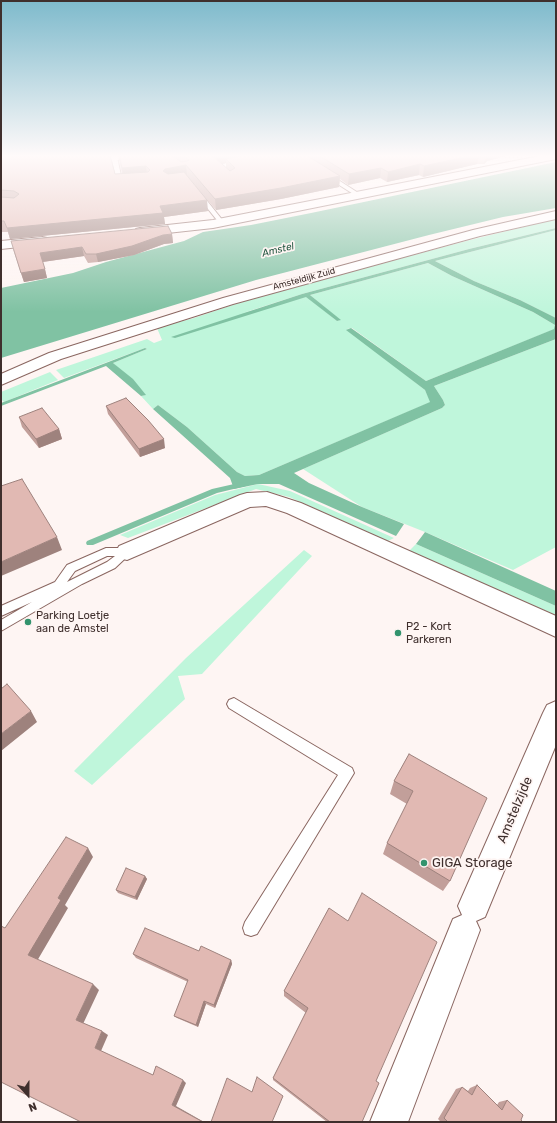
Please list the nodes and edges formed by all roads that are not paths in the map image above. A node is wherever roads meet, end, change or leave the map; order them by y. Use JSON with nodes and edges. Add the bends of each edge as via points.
{"nodes":[{"id":1,"x":210,"y":207,"type":"edge"},
{"id":2,"x":302,"y":207,"type":"edge"},
{"id":3,"x":556,"y":215,"type":"edge"},
{"id":4,"x":222,"y":223,"type":"junction"},
{"id":5,"x":128,"y":233,"type":"edge"},
{"id":6,"x":55,"y":239,"type":"edge"},
{"id":7,"x":1,"y":245,"type":"edge"},
{"id":8,"x":1,"y":380,"type":"edge"},
{"id":9,"x":127,"y":552,"type":"junction"},
{"id":10,"x":1,"y":611,"type":"edge"},
{"id":11,"x":1,"y":626,"type":"edge"},
{"id":12,"x":556,"y":627,"type":"edge"},
{"id":13,"x":234,"y":704,"type":"dead end"},
{"id":14,"x":556,"y":714,"type":"edge"},
{"id":15,"x":251,"y":928,"type":"dead end"},
{"id":16,"x":389,"y":1122,"type":"edge"}],
"edges":[{"from":1,"to":4,"type":"lane"},
{"from":2,"to":4,"type":"street"},
{"from":3,"to":8,"type":"street","name":"Amsteldijk Zuid","via":[[477,233],[220,303],[55,356]]},
{"from":4,"to":5,"type":"street"},
{"from":6,"to":7,"type":"street"},
{"from":9,"to":10,"type":"lane","via":[[106,552],[71,568],[59,585]]},
{"from":9,"to":11,"type":"lane","via":[[111,565],[78,581]]},
{"from":9,"to":12,"type":"street","via":[[247,500],[267,499],[294,508]]},
{"from":13,"to":15,"type":"lane","via":[[347,773]]},
{"from":14,"to":16,"type":"street","name":"Amstelzijde","via":[[469,918]]}]}
